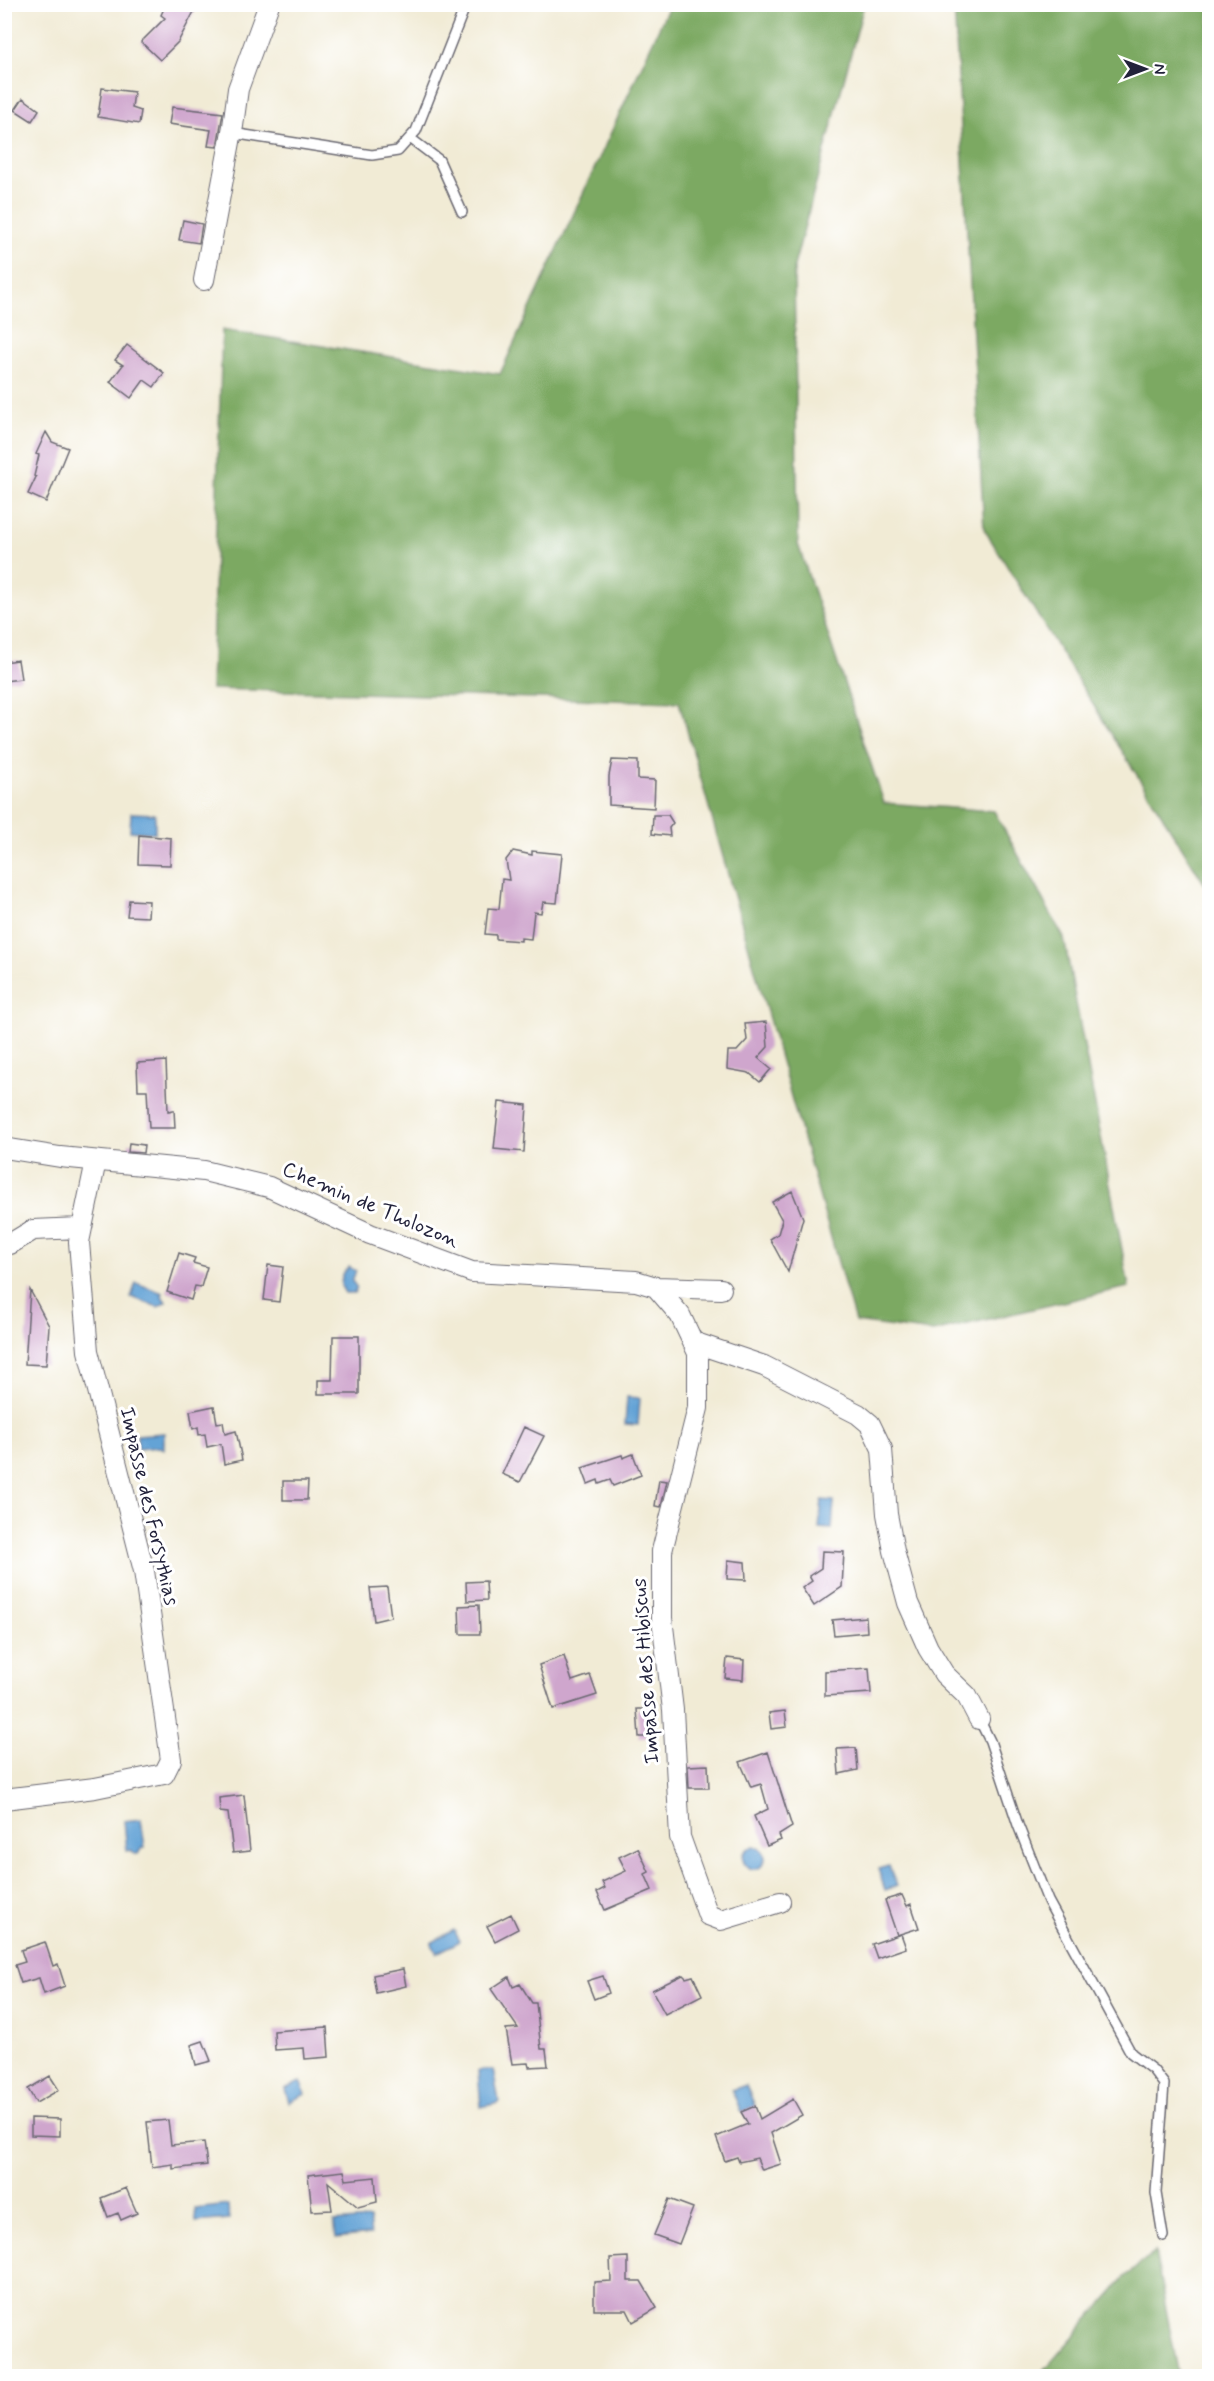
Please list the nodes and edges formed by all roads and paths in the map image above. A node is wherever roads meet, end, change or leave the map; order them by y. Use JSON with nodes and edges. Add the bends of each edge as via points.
{"nodes":[{"id":1,"x":269,"y":4,"type":"edge"},
{"id":2,"x":466,"y":4,"type":"edge"},
{"id":3,"x":232,"y":133,"type":"junction"},
{"id":4,"x":410,"y":138,"type":"junction"},
{"id":5,"x":462,"y":212,"type":"dead end"},
{"id":6,"x":204,"y":280,"type":"dead end"},
{"id":7,"x":4,"y":1148,"type":"edge"},
{"id":8,"x":96,"y":1161,"type":"junction"},
{"id":9,"x":80,"y":1227,"type":"junction"},
{"id":10,"x":4,"y":1245,"type":"edge"},
{"id":11,"x":656,"y":1287,"type":"junction"},
{"id":12,"x":721,"y":1289,"type":"dead end"},
{"id":13,"x":693,"y":1342,"type":"junction"},
{"id":14,"x":979,"y":1719,"type":"joint"},
{"id":15,"x":4,"y":1799,"type":"edge"},
{"id":16,"x":780,"y":1902,"type":"dead end"},
{"id":17,"x":1162,"y":2236,"type":"dead end"}],
"edges":[{"from":1,"to":3,"type":"street","via":[[238,89]]},
{"from":2,"to":4,"type":"lane"},
{"from":3,"to":4,"type":"lane","via":[[372,155],[398,151]]},
{"from":3,"to":6,"type":"street"},
{"from":4,"to":5,"type":"lane","via":[[439,160]]},
{"from":7,"to":8,"type":"street","name":"Chemin de Tholozon"},
{"from":8,"to":9,"type":"street","name":"Impasse des Forsythias"},
{"from":8,"to":11,"type":"street","name":"Chemin de Tholozon","via":[[204,1171],[269,1187],[370,1234],[472,1272],[636,1281]]},
{"from":9,"to":10,"type":"street","via":[[33,1230]]},
{"from":9,"to":15,"type":"street","name":"Impasse des Forsythias","via":[[88,1351],[144,1571],[171,1760],[164,1773],[95,1788]]},
{"from":11,"to":12,"type":"street","name":"Chemin de Tholozon"},
{"from":11,"to":13,"type":"street","name":"Impasse des Hibiscus","via":[[680,1315]]},
{"from":13,"to":14,"type":"street","via":[[764,1366],[858,1414],[870,1424],[882,1449],[887,1514],[908,1603],[928,1648],[944,1674],[967,1696]]},
{"from":13,"to":16,"type":"street","name":"Impasse des Hibiscus","via":[[698,1353],[698,1408],[662,1551],[662,1618],[673,1710],[680,1837],[708,1915],[721,1920]]},
{"from":14,"to":17,"type":"lane","via":[[1048,1901],[1131,2053],[1154,2070],[1164,2084],[1156,2193]]}]}
